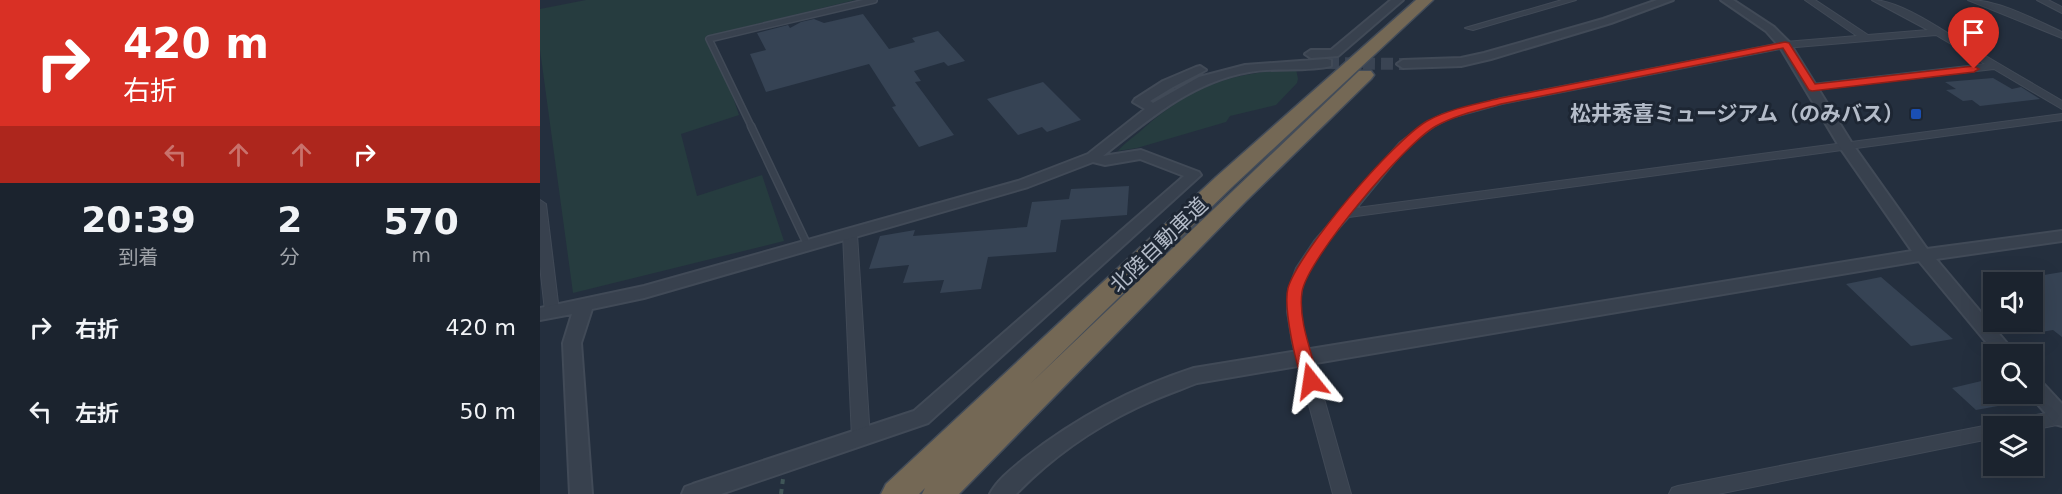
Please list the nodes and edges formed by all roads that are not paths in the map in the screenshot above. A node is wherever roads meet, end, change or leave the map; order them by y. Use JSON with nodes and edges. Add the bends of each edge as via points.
{"nodes":[{"id":1,"x":874,"y":0,"type":"edge"},
{"id":2,"x":1398,"y":0,"type":"edge"},
{"id":3,"x":1425,"y":0,"type":"edge"},
{"id":4,"x":1446,"y":0,"type":"edge"},
{"id":5,"x":1572,"y":0,"type":"edge"},
{"id":6,"x":1668,"y":0,"type":"edge"},
{"id":7,"x":1726,"y":0,"type":"edge"},
{"id":8,"x":1809,"y":0,"type":"edge"},
{"id":9,"x":1876,"y":0,"type":"edge"},
{"id":10,"x":1972,"y":0,"type":"edge"},
{"id":11,"x":2041,"y":0,"type":"edge"},
{"id":12,"x":2062,"y":10,"type":"edge"},
{"id":13,"x":1470,"y":28,"type":"dead end"},
{"id":14,"x":1937,"y":32,"type":"junction"},
{"id":15,"x":2062,"y":35,"type":"edge"},
{"id":16,"x":1866,"y":38,"type":"junction"},
{"id":17,"x":1785,"y":45,"type":"junction"},
{"id":18,"x":1327,"y":63,"type":"tunnel mouth"},
{"id":19,"x":1402,"y":64,"type":"tunnel mouth"},
{"id":20,"x":1997,"y":66,"type":"junction"},
{"id":21,"x":1812,"y":87,"type":"junction"},
{"id":22,"x":2062,"y":106,"type":"edge"},
{"id":23,"x":1154,"y":108,"type":"junction"},
{"id":24,"x":2062,"y":117,"type":"edge"},
{"id":25,"x":1846,"y":146,"type":"junction"},
{"id":26,"x":1093,"y":157,"type":"junction"},
{"id":27,"x":540,"y":204,"type":"edge"},
{"id":28,"x":1346,"y":213,"type":"junction"},
{"id":29,"x":850,"y":234,"type":"junction"},
{"id":30,"x":2062,"y":236,"type":"edge"},
{"id":31,"x":808,"y":246,"type":"junction"},
{"id":32,"x":1923,"y":255,"type":"junction"},
{"id":33,"x":584,"y":304,"type":"junction"},
{"id":34,"x":546,"y":313,"type":"edge"},
{"id":35,"x":1999,"y":344,"type":"edge"},
{"id":36,"x":1305,"y":359,"type":"junction"},
{"id":37,"x":2043,"y":396,"type":"edge"},
{"id":38,"x":2062,"y":417,"type":"edge"},
{"id":39,"x":2043,"y":421,"type":"edge"},
{"id":40,"x":1983,"y":433,"type":"edge"},
{"id":41,"x":861,"y":438,"type":"junction"},
{"id":42,"x":581,"y":494,"type":"edge"},
{"id":43,"x":693,"y":494,"type":"edge"},
{"id":44,"x":897,"y":494,"type":"edge"},
{"id":45,"x":938,"y":494,"type":"edge"},
{"id":46,"x":1001,"y":494,"type":"edge"},
{"id":47,"x":1342,"y":494,"type":"edge"},
{"id":48,"x":1678,"y":494,"type":"edge"}],
"edges":[{"from":1,"to":31,"type":"lane","via":[[709,39]]},
{"from":2,"to":23,"type":"street","via":[[1334,53],[1238,60],[1204,69],[1168,84],[1140,102]]},
{"from":3,"to":44,"type":"highway","name":"北陸自動車道","via":[[1218,188]]},
{"from":4,"to":45,"type":"highway","name":"北陸自動車道","via":[[1238,196]]},
{"from":5,"to":13,"type":"street"},
{"from":6,"to":19,"type":"street","via":[[1487,56],[1461,62]]},
{"from":7,"to":17,"type":"street","via":[[1770,29]]},
{"from":8,"to":16,"type":"street"},
{"from":9,"to":14,"type":"street"},
{"from":10,"to":15,"type":"street"},
{"from":11,"to":12,"type":"street"},
{"from":14,"to":16,"type":"street"},
{"from":14,"to":20,"type":"street"},
{"from":16,"to":17,"type":"street"},
{"from":17,"to":21,"type":"street"},
{"from":17,"to":28,"type":"street","via":[[1501,101],[1447,117],[1404,144]]},
{"from":18,"to":23,"type":"street","via":[[1271,65],[1225,73],[1183,90]]},
{"from":20,"to":21,"type":"street"},
{"from":20,"to":22,"type":"street"},
{"from":21,"to":25,"type":"street"},
{"from":23,"to":26,"type":"street"},
{"from":24,"to":25,"type":"street"},
{"from":25,"to":28,"type":"street"},
{"from":25,"to":32,"type":"street"},
{"from":26,"to":29,"type":"street","via":[[1023,184]]},
{"from":26,"to":41,"type":"street","via":[[1105,161],[1141,154],[1194,175],[921,417]]},
{"from":27,"to":34,"type":"street"},
{"from":28,"to":36,"type":"street","via":[[1303,268],[1295,290],[1294,312]]},
{"from":29,"to":31,"type":"street"},
{"from":29,"to":41,"type":"street"},
{"from":30,"to":32,"type":"street"},
{"from":31,"to":33,"type":"street","via":[[644,292]]},
{"from":32,"to":35,"type":"street"},
{"from":32,"to":36,"type":"street"},
{"from":33,"to":34,"type":"street"},
{"from":33,"to":42,"type":"street","via":[[572,343]]},
{"from":36,"to":46,"type":"street","via":[[1194,376],[1128,402],[1084,427],[1017,477]]},
{"from":36,"to":47,"type":"street"},
{"from":37,"to":38,"type":"street"},
{"from":38,"to":39,"type":"street"},
{"from":40,"to":48,"type":"street"},
{"from":41,"to":43,"type":"street"}]}
